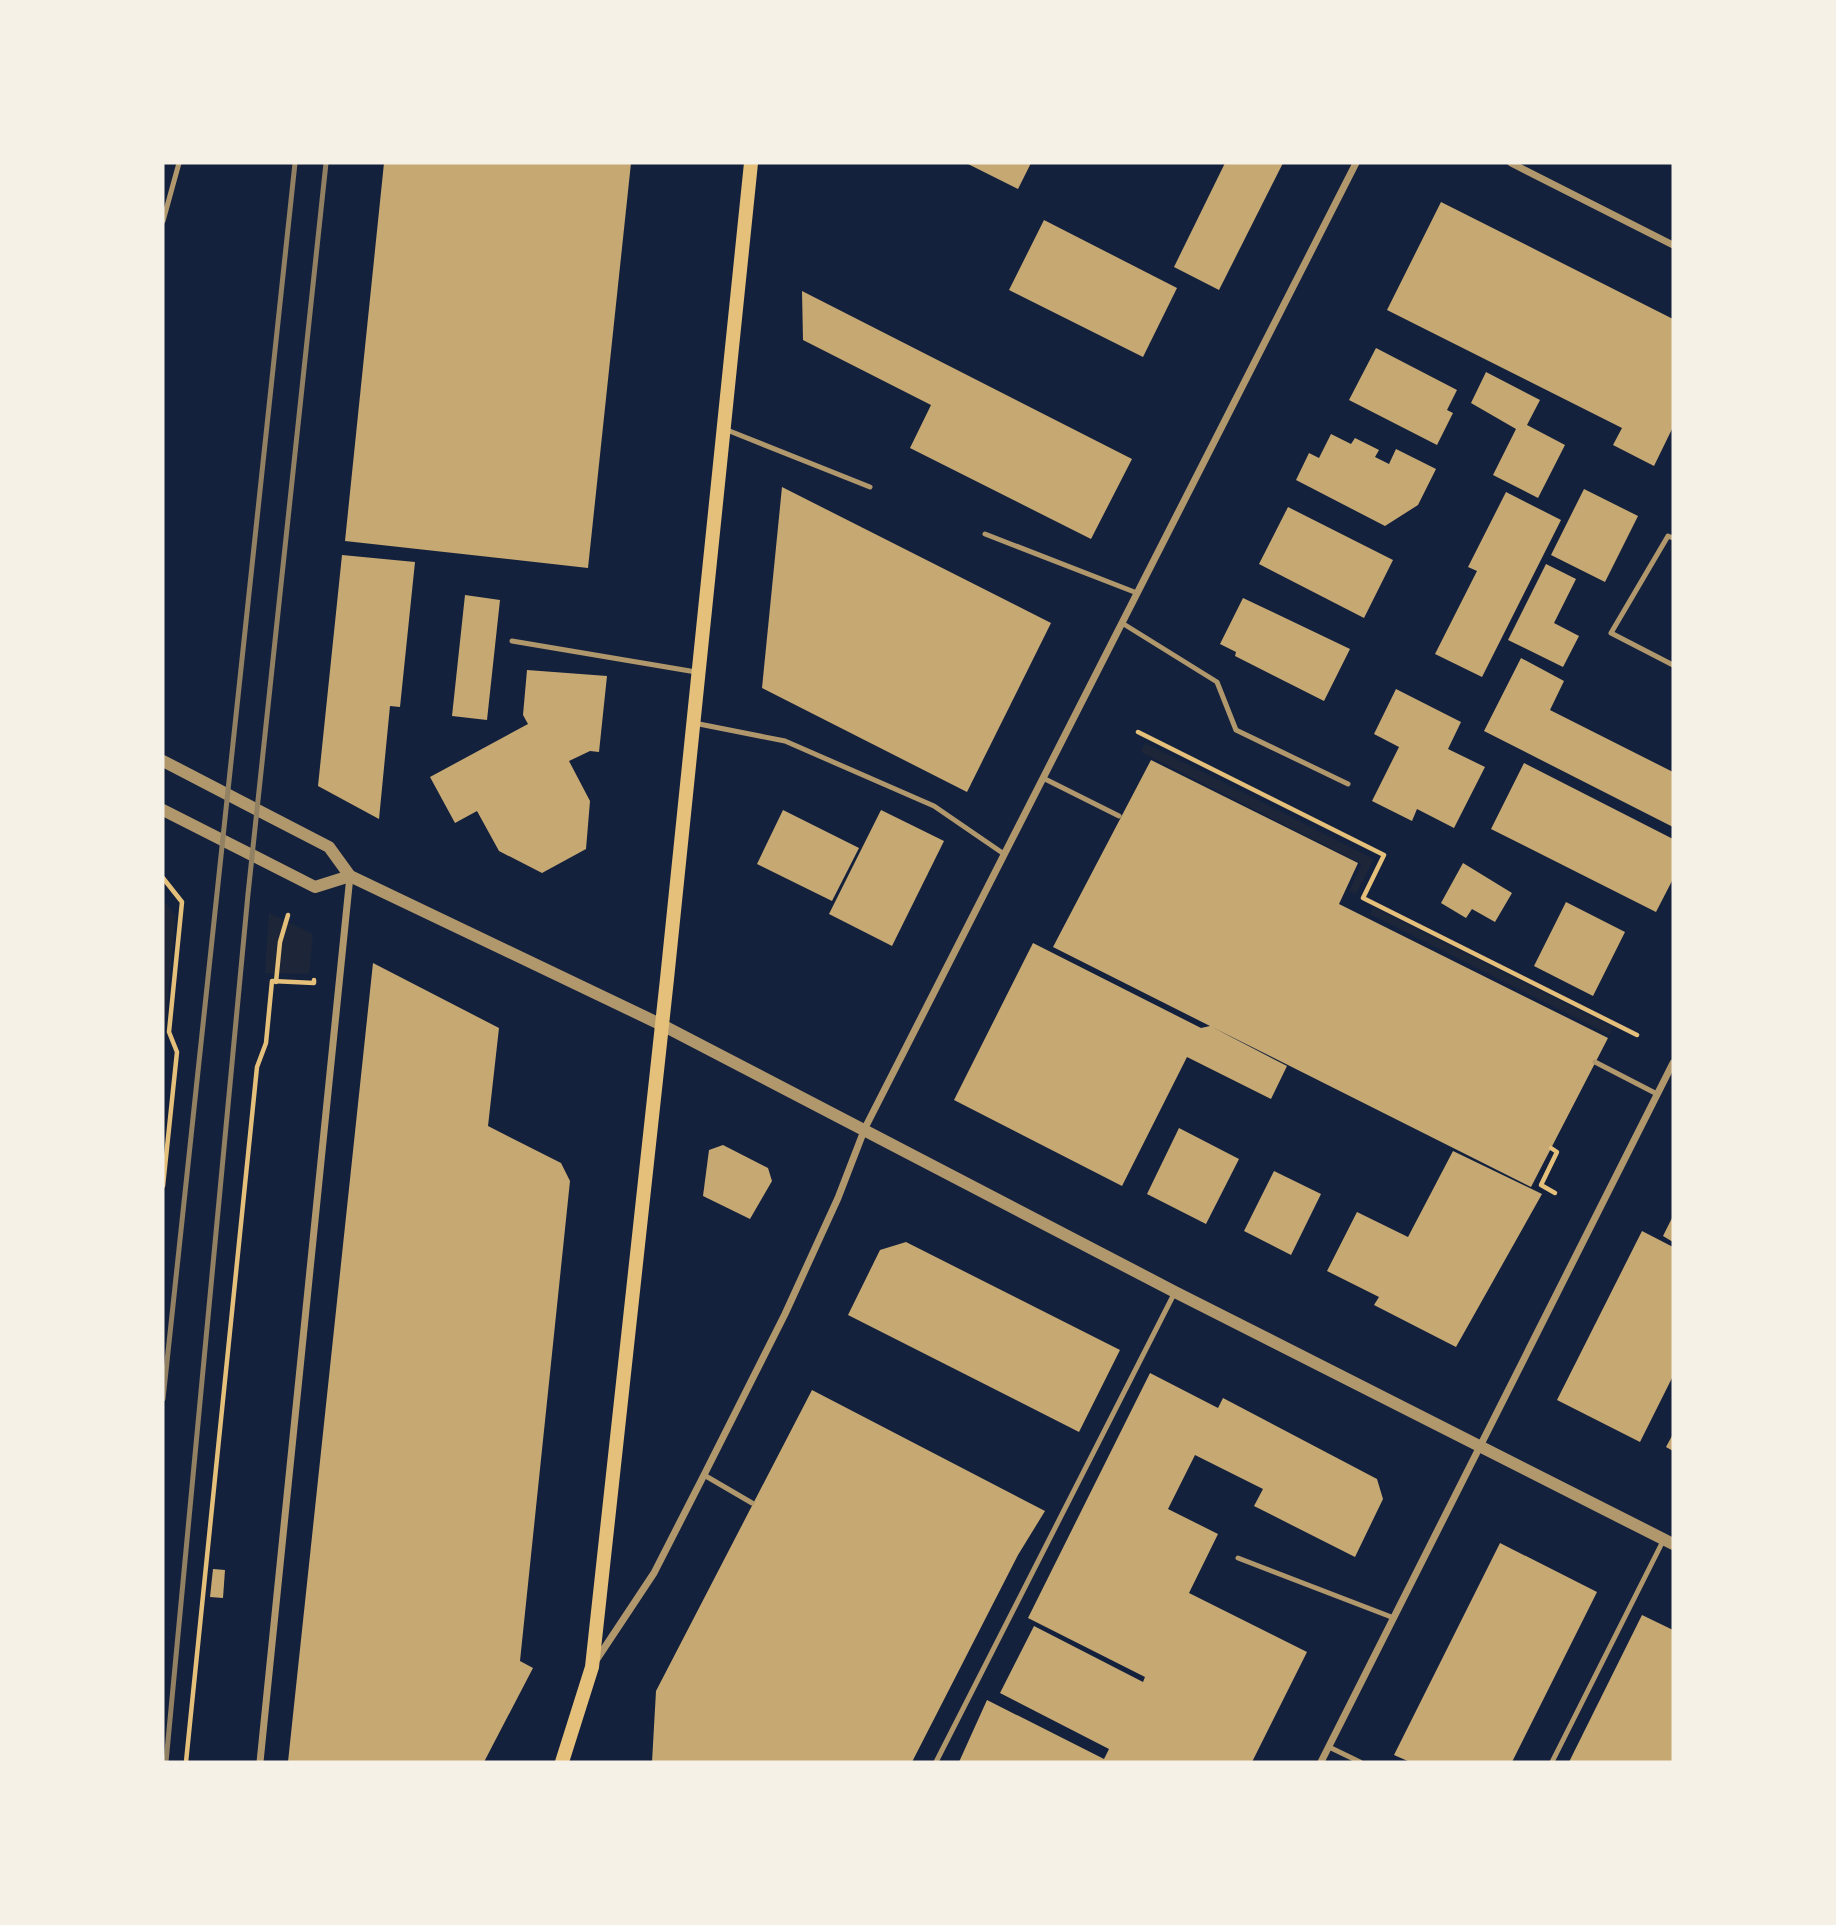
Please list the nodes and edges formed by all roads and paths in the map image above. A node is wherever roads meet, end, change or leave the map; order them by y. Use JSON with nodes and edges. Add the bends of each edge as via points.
{"nodes":[{"id":1,"x":179,"y":163,"type":"edge"},
{"id":2,"x":751,"y":163,"type":"edge"},
{"id":3,"x":1356,"y":163,"type":"edge"},
{"id":4,"x":1511,"y":163,"type":"edge"},
{"id":5,"x":163,"y":221,"type":"edge"},
{"id":6,"x":1673,"y":245,"type":"edge"},
{"id":7,"x":724,"y":429,"type":"junction"},
{"id":8,"x":870,"y":487,"type":"dead end"},
{"id":9,"x":985,"y":534,"type":"dead end"},
{"id":10,"x":1673,"y":538,"type":"edge"},
{"id":11,"x":1137,"y":593,"type":"junction"},
{"id":12,"x":1122,"y":624,"type":"junction"},
{"id":13,"x":512,"y":641,"type":"dead end"},
{"id":14,"x":1673,"y":665,"type":"edge"},
{"id":15,"x":699,"y":672,"type":"junction"},
{"id":16,"x":694,"y":723,"type":"junction"},
{"id":17,"x":1138,"y":732,"type":"dead end"},
{"id":18,"x":163,"y":761,"type":"edge"},
{"id":19,"x":1043,"y":778,"type":"junction"},
{"id":20,"x":1348,"y":784,"type":"dead end"},
{"id":21,"x":163,"y":810,"type":"edge"},
{"id":22,"x":1119,"y":816,"type":"dead end"},
{"id":23,"x":1004,"y":855,"type":"junction"},
{"id":24,"x":350,"y":876,"type":"junction"},
{"id":25,"x":163,"y":878,"type":"edge"},
{"id":26,"x":288,"y":915,"type":"dead end"},
{"id":27,"x":315,"y":971,"type":"dead end"},
{"id":28,"x":276,"y":982,"type":"junction"},
{"id":29,"x":662,"y":1025,"type":"junction"},
{"id":30,"x":1637,"y":1035,"type":"dead end"},
{"id":31,"x":1595,"y":1062,"type":"dead end"},
{"id":32,"x":1673,"y":1063,"type":"edge"},
{"id":33,"x":1657,"y":1094,"type":"junction"},
{"id":34,"x":865,"y":1128,"type":"junction"},
{"id":35,"x":1550,"y":1148,"type":"dead end"},
{"id":36,"x":163,"y":1186,"type":"edge"},
{"id":37,"x":1555,"y":1193,"type":"dead end"},
{"id":38,"x":1175,"y":1292,"type":"junction"},
{"id":39,"x":1480,"y":1446,"type":"junction"},
{"id":40,"x":704,"y":1475,"type":"junction"},
{"id":41,"x":752,"y":1503,"type":"dead end"},
{"id":42,"x":1669,"y":1542,"type":"edge"},
{"id":43,"x":1238,"y":1558,"type":"dead end"},
{"id":44,"x":1394,"y":1618,"type":"junction"},
{"id":45,"x":592,"y":1667,"type":"junction"},
{"id":46,"x":1329,"y":1747,"type":"junction"},
{"id":47,"x":186,"y":1762,"type":"edge"},
{"id":48,"x":260,"y":1762,"type":"edge"},
{"id":49,"x":562,"y":1762,"type":"edge"},
{"id":50,"x":936,"y":1762,"type":"edge"},
{"id":51,"x":1321,"y":1762,"type":"edge"},
{"id":52,"x":1360,"y":1762,"type":"edge"},
{"id":53,"x":1552,"y":1762,"type":"edge"}],
"edges":[{"from":1,"to":5,"type":"lane"},
{"from":2,"to":7,"type":"main road"},
{"from":3,"to":11,"type":"street"},
{"from":4,"to":6,"type":"street"},
{"from":7,"to":8,"type":"lane"},
{"from":7,"to":15,"type":"main road"},
{"from":9,"to":11,"type":"lane"},
{"from":10,"to":14,"type":"lane","via":[[1668,536],[1611,633]]},
{"from":11,"to":12,"type":"street"},
{"from":12,"to":19,"type":"street"},
{"from":12,"to":20,"type":"lane","via":[[1217,682],[1236,730]]},
{"from":13,"to":15,"type":"lane"},
{"from":15,"to":16,"type":"main road"},
{"from":16,"to":23,"type":"lane","via":[[785,741],[934,806]]},
{"from":16,"to":29,"type":"main road"},
{"from":17,"to":30,"type":"path","via":[[1384,856],[1363,898]]},
{"from":18,"to":24,"type":"street","via":[[328,847]]},
{"from":19,"to":22,"type":"lane"},
{"from":19,"to":23,"type":"street"},
{"from":21,"to":24,"type":"street","via":[[315,887]]},
{"from":23,"to":34,"type":"street"},
{"from":24,"to":29,"type":"street"},
{"from":24,"to":48,"type":"street"},
{"from":25,"to":36,"type":"path","via":[[182,902],[169,1032],[177,1052]]},
{"from":26,"to":28,"type":"path"},
{"from":27,"to":28,"type":"path","via":[[314,983]]},
{"from":28,"to":47,"type":"path","via":[[272,981],[266,1043],[257,1067]]},
{"from":29,"to":34,"type":"street"},
{"from":29,"to":45,"type":"main road"},
{"from":31,"to":33,"type":"lane"},
{"from":32,"to":33,"type":"street"},
{"from":33,"to":39,"type":"street"},
{"from":34,"to":38,"type":"street"},
{"from":34,"to":40,"type":"street","via":[[785,1314]]},
{"from":35,"to":37,"type":"path","via":[[1558,1152],[1541,1185]]},
{"from":38,"to":39,"type":"street"},
{"from":38,"to":50,"type":"lane"},
{"from":39,"to":42,"type":"street"},
{"from":39,"to":44,"type":"street"},
{"from":40,"to":41,"type":"lane"},
{"from":40,"to":45,"type":"street","via":[[654,1573]]},
{"from":42,"to":53,"type":"lane"},
{"from":43,"to":44,"type":"lane"},
{"from":44,"to":46,"type":"street"},
{"from":45,"to":49,"type":"main road"},
{"from":46,"to":51,"type":"street"},
{"from":46,"to":52,"type":"lane"}]}
